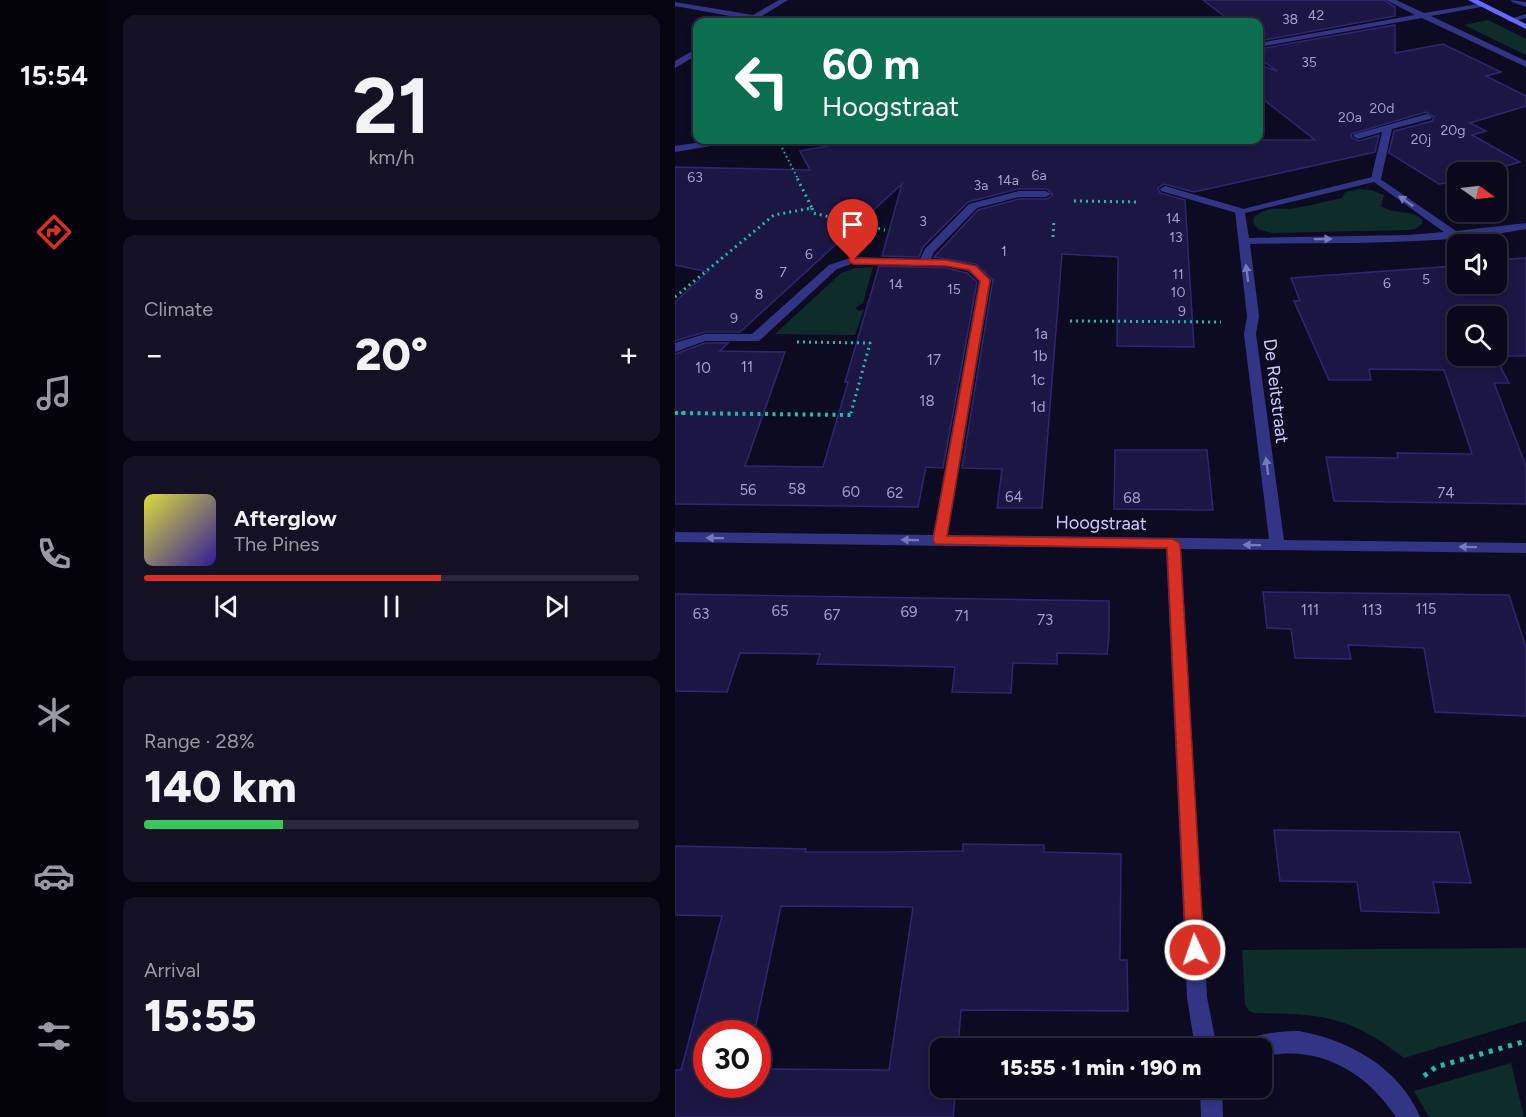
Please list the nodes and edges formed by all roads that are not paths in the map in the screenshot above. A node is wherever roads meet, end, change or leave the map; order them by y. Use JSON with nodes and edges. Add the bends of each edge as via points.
{"nodes":[{"id":1,"x":784,"y":0,"type":"edge"},
{"id":2,"x":1390,"y":0,"type":"edge"},
{"id":3,"x":1472,"y":0,"type":"edge"},
{"id":4,"x":1515,"y":0,"type":"edge"},
{"id":5,"x":675,"y":4,"type":"edge"},
{"id":6,"x":1481,"y":5,"type":"junction"},
{"id":7,"x":1526,"y":5,"type":"edge"},
{"id":8,"x":1425,"y":15,"type":"junction"},
{"id":9,"x":1526,"y":16,"type":"edge"},
{"id":10,"x":741,"y":18,"type":"edge"},
{"id":11,"x":753,"y":18,"type":"edge"},
{"id":12,"x":1511,"y":20,"type":"junction"},
{"id":13,"x":1526,"y":27,"type":"edge"},
{"id":14,"x":1263,"y":44,"type":"edge"},
{"id":15,"x":693,"y":54,"type":"edge"},
{"id":16,"x":1526,"y":64,"type":"edge"},
{"id":17,"x":675,"y":65,"type":"edge"},
{"id":18,"x":1428,"y":117,"type":"dead end"},
{"id":19,"x":1388,"y":128,"type":"junction"},
{"id":20,"x":1358,"y":136,"type":"dead end"},
{"id":21,"x":705,"y":144,"type":"edge"},
{"id":22,"x":675,"y":149,"type":"edge"},
{"id":23,"x":1375,"y":179,"type":"junction"},
{"id":24,"x":1165,"y":189,"type":"road end"},
{"id":25,"x":1045,"y":194,"type":"dead end"},
{"id":26,"x":1240,"y":211,"type":"junction"},
{"id":27,"x":1526,"y":226,"type":"edge"},
{"id":28,"x":1454,"y":234,"type":"joint"},
{"id":29,"x":1447,"y":235,"type":"edge"},
{"id":30,"x":1243,"y":241,"type":"junction"},
{"id":31,"x":925,"y":261,"type":"junction"},
{"id":32,"x":675,"y":348,"type":"edge"},
{"id":33,"x":675,"y":537,"type":"edge"},
{"id":34,"x":940,"y":540,"type":"junction"},
{"id":35,"x":1173,"y":543,"type":"junction"},
{"id":36,"x":1277,"y":545,"type":"junction"},
{"id":37,"x":1526,"y":548,"type":"edge"},
{"id":38,"x":1204,"y":1038,"type":"edge"},
{"id":39,"x":1272,"y":1042,"type":"edge"},
{"id":40,"x":1211,"y":1098,"type":"edge"},
{"id":41,"x":1212,"y":1117,"type":"edge"},
{"id":42,"x":1409,"y":1117,"type":"edge"}],
"edges":[{"from":1,"to":11,"type":"street"},
{"from":2,"to":8,"type":"street"},
{"from":3,"to":6,"type":"street"},
{"from":4,"to":7,"type":"street"},
{"from":5,"to":10,"type":"street"},
{"from":6,"to":8,"type":"street"},
{"from":6,"to":12,"type":"street"},
{"from":8,"to":14,"type":"street"},
{"from":8,"to":16,"type":"street"},
{"from":9,"to":12,"type":"street"},
{"from":12,"to":13,"type":"street"},
{"from":15,"to":17,"type":"street"},
{"from":18,"to":19,"type":"street"},
{"from":19,"to":20,"type":"street"},
{"from":19,"to":23,"type":"street"},
{"from":21,"to":22,"type":"street"},
{"from":23,"to":26,"type":"street"},
{"from":28,"to":23,"type":"street","one_way":true},
{"from":24,"to":26,"type":"street"},
{"from":25,"to":31,"type":"street","via":[[1019,194],[973,206],[929,251]]},
{"from":26,"to":30,"type":"street","name":"De Reitstraat"},
{"from":27,"to":28,"type":"street"},
{"from":30,"to":29,"type":"street","one_way":true},
{"from":36,"to":30,"type":"street","name":"De Reitstraat","one_way":true,"via":[[1250,334]]},
{"from":31,"to":32,"type":"street","via":[[853,261],[833,267],[755,338],[710,336],[694,338]]},
{"from":31,"to":34,"type":"street","via":[[972,268],[985,280]]},
{"from":34,"to":33,"type":"street","name":"Hoogstraat","one_way":true},
{"from":34,"to":35,"type":"street","name":"Hoogstraat"},
{"from":36,"to":35,"type":"street","name":"Hoogstraat","one_way":true},
{"from":35,"to":38,"type":"street","via":[[1197,997]]},
{"from":37,"to":36,"type":"street","name":"Hoogstraat","one_way":true},
{"from":39,"to":42,"type":"street","via":[[1302,1041],[1336,1050],[1369,1068],[1397,1095]]},
{"from":40,"to":41,"type":"street"}]}
